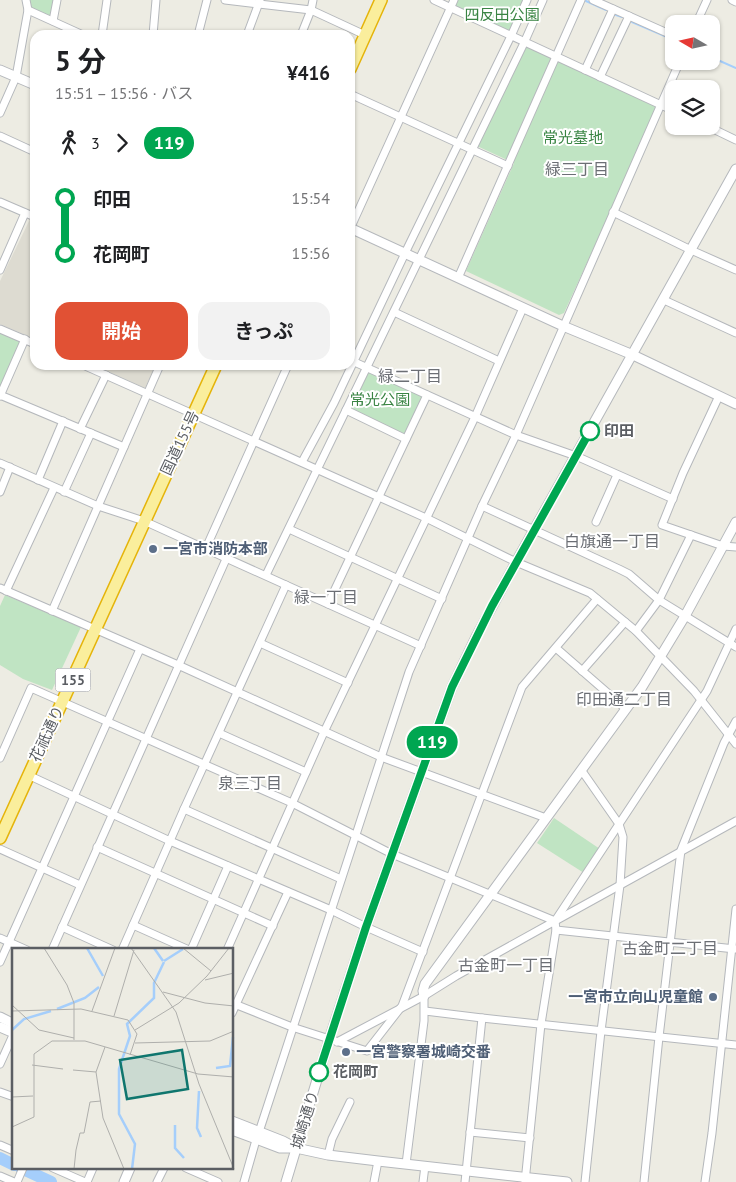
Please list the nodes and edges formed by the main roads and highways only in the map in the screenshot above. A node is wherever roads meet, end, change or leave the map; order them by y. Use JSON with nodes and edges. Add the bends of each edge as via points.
{"nodes":[{"id":1,"x":381,"y":0,"type":"edge"},
{"id":2,"x":355,"y":57,"type":"edge"},
{"id":3,"x":214,"y":370,"type":"edge"},
{"id":4,"x":144,"y":520,"type":"joint"},
{"id":5,"x":0,"y":838,"type":"edge"}],
"edges":[{"from":1,"to":2,"type":"highway"},
{"from":3,"to":4,"type":"highway","name":"国道155号","number":"155"},
{"from":4,"to":5,"type":"highway","name":"花祇通り","number":"155"}]}
